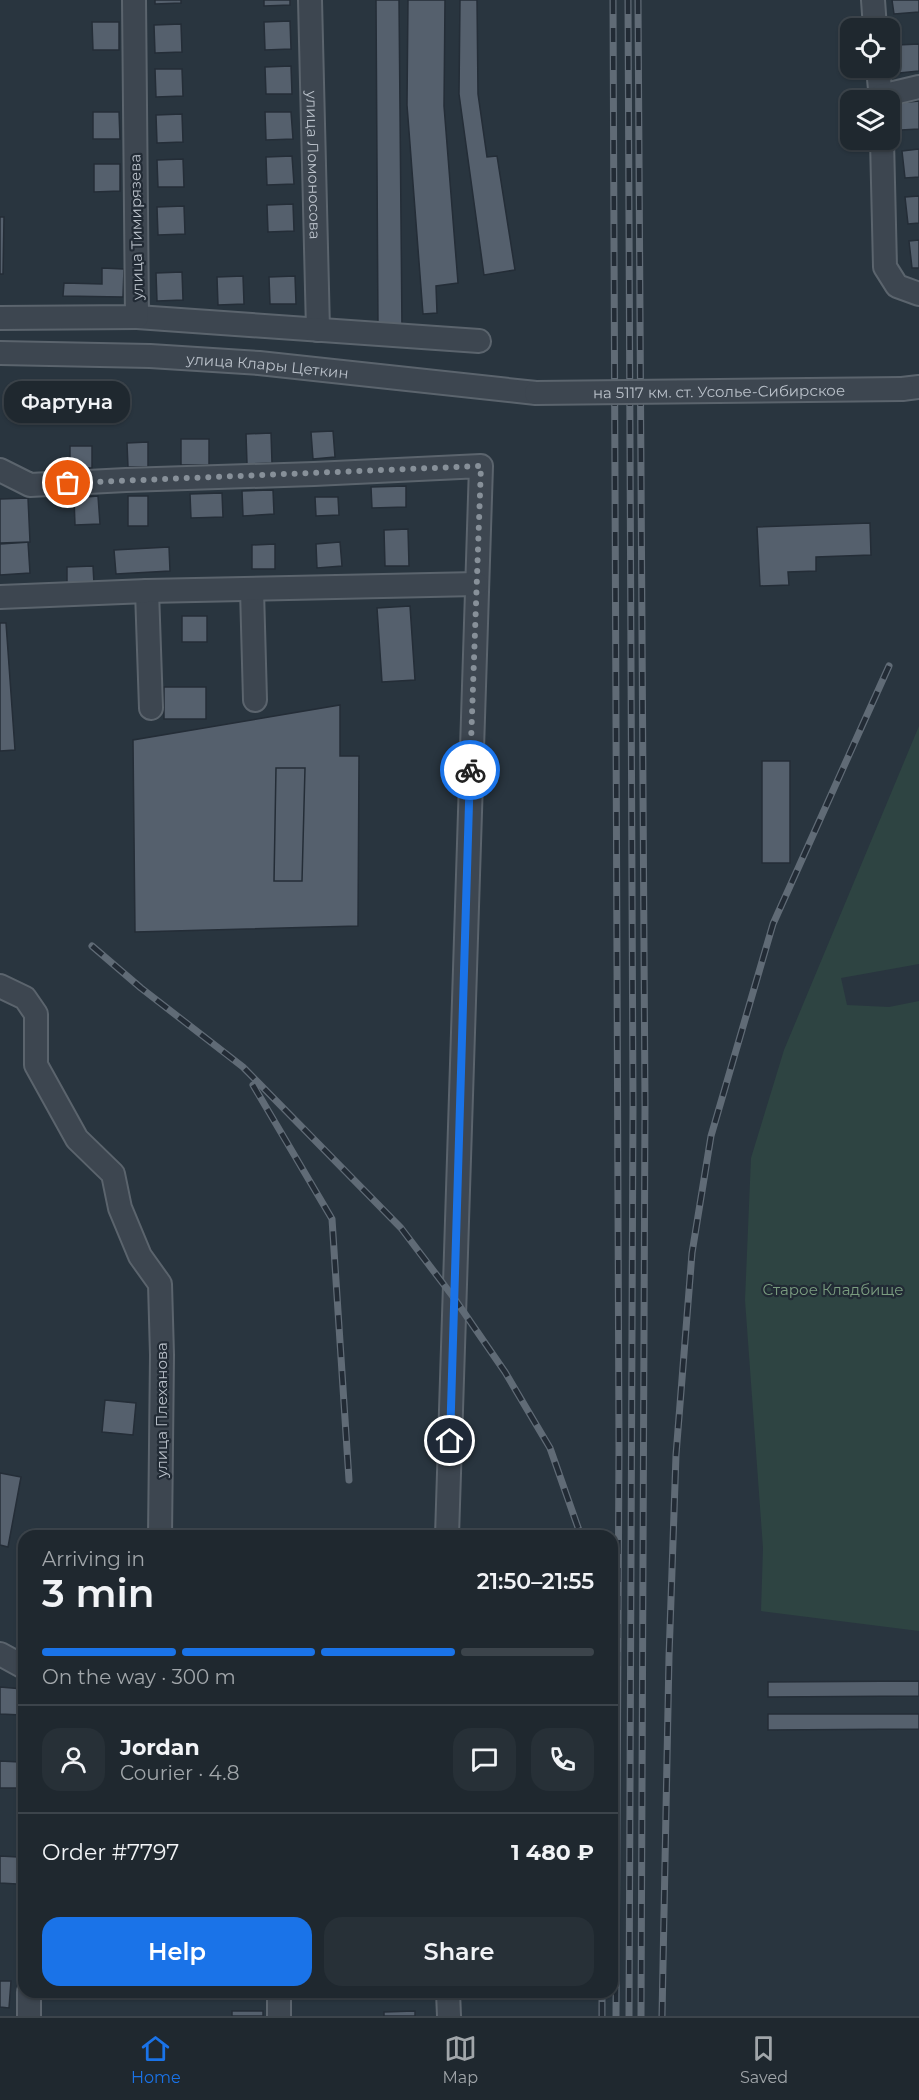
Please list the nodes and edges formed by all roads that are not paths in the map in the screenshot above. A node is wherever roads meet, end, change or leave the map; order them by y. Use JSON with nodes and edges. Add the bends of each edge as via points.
{"nodes":[{"id":1,"x":134,"y":0,"type":"edge"},
{"id":2,"x":310,"y":0,"type":"edge"},
{"id":3,"x":873,"y":0,"type":"edge"},
{"id":4,"x":874,"y":18,"type":"edge"},
{"id":5,"x":919,"y":87,"type":"edge"},
{"id":6,"x":900,"y":92,"type":"edge"},
{"id":7,"x":882,"y":150,"type":"edge"},
{"id":8,"x":919,"y":294,"type":"edge"},
{"id":9,"x":137,"y":316,"type":"junction"},
{"id":10,"x":0,"y":318,"type":"edge"},
{"id":11,"x":318,"y":330,"type":"junction"},
{"id":12,"x":478,"y":341,"type":"dead end"},
{"id":13,"x":0,"y":353,"type":"edge"},
{"id":14,"x":911,"y":388,"type":"edge"},
{"id":15,"x":536,"y":393,"type":"joint"},
{"id":16,"x":0,"y":470,"type":"edge"},
{"id":17,"x":477,"y":584,"type":"junction"},
{"id":18,"x":252,"y":590,"type":"junction"},
{"id":19,"x":147,"y":591,"type":"junction"},
{"id":20,"x":0,"y":597,"type":"edge"},
{"id":21,"x":255,"y":700,"type":"dead end"},
{"id":22,"x":151,"y":708,"type":"dead end"},
{"id":23,"x":0,"y":986,"type":"edge"},
{"id":24,"x":160,"y":1530,"type":"edge"},
{"id":25,"x":447,"y":1530,"type":"edge"},
{"id":26,"x":0,"y":1654,"type":"edge"},
{"id":27,"x":18,"y":1664,"type":"edge"},
{"id":28,"x":29,"y":1998,"type":"edge"},
{"id":29,"x":279,"y":1998,"type":"edge"},
{"id":30,"x":448,"y":1998,"type":"edge"},
{"id":31,"x":29,"y":2016,"type":"edge"},
{"id":32,"x":279,"y":2016,"type":"edge"},
{"id":33,"x":449,"y":2016,"type":"edge"}],
"edges":[{"from":1,"to":9,"type":"street","name":"улица Тимирязева"},
{"from":2,"to":11,"type":"street","name":"улица Ломоносова"},
{"from":3,"to":4,"type":"street"},
{"from":5,"to":6,"type":"street"},
{"from":7,"to":8,"type":"street","via":[[885,267],[897,286]]},
{"from":9,"to":10,"type":"street","name":"улица Тимирязева"},
{"from":9,"to":11,"type":"street"},
{"from":11,"to":12,"type":"street"},
{"from":13,"to":15,"type":"street","name":"улица Клары Цеткин","via":[[259,363]]},
{"from":14,"to":15,"type":"street","name":"на 5117 км. ст. Усолье-Сибирское","bridge":true},
{"from":16,"to":17,"type":"street","via":[[30,485],[481,466]]},
{"from":17,"to":18,"type":"street"},
{"from":17,"to":25,"type":"street"},
{"from":18,"to":19,"type":"street"},
{"from":18,"to":21,"type":"street"},
{"from":19,"to":20,"type":"street"},
{"from":19,"to":22,"type":"street"},
{"from":23,"to":24,"type":"street","name":"улица Плеханова","via":[[25,998],[36,1014],[36,1065],[77,1139],[113,1174],[120,1208],[140,1256],[160,1284]]},
{"from":26,"to":27,"type":"street"},
{"from":28,"to":31,"type":"street"},
{"from":29,"to":32,"type":"street"},
{"from":30,"to":33,"type":"street"}]}
